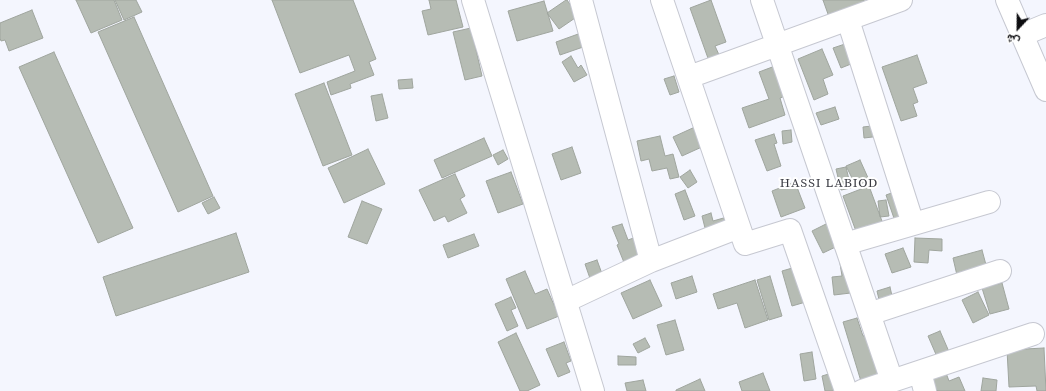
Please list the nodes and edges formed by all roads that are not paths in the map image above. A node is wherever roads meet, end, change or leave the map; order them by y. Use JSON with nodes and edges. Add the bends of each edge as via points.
{"nodes":[{"id":1,"x":473,"y":0,"type":"edge"},
{"id":2,"x":580,"y":0,"type":"edge"},
{"id":3,"x":662,"y":0,"type":"edge"},
{"id":4,"x":762,"y":0,"type":"edge"},
{"id":5,"x":901,"y":0,"type":"edge"},
{"id":6,"x":1007,"y":0,"type":"edge"},
{"id":7,"x":848,"y":20,"type":"junction"},
{"id":8,"x":1046,"y":25,"type":"edge"},
{"id":9,"x":1022,"y":35,"type":"junction"},
{"id":10,"x":778,"y":45,"type":"junction"},
{"id":11,"x":689,"y":77,"type":"junction"},
{"id":12,"x":1046,"y":90,"type":"edge"},
{"id":13,"x":989,"y":202,"type":"dead end"},
{"id":14,"x":913,"y":224,"type":"junction"},
{"id":15,"x":739,"y":227,"type":"junction"},
{"id":16,"x":845,"y":244,"type":"junction"},
{"id":17,"x":651,"y":261,"type":"junction"},
{"id":18,"x":1000,"y":271,"type":"dead end"},
{"id":19,"x":566,"y":301,"type":"junction"},
{"id":20,"x":869,"y":314,"type":"junction"},
{"id":21,"x":1033,"y":334,"type":"dead end"},
{"id":22,"x":892,"y":381,"type":"junction"},
{"id":23,"x":922,"y":382,"type":"edge"},
{"id":24,"x":593,"y":391,"type":"edge"},
{"id":25,"x":846,"y":391,"type":"edge"},
{"id":26,"x":862,"y":391,"type":"edge"}],
"edges":[{"from":1,"to":19,"type":"street"},
{"from":2,"to":17,"type":"street"},
{"from":3,"to":11,"type":"street"},
{"from":4,"to":10,"type":"street"},
{"from":5,"to":7,"type":"street"},
{"from":6,"to":9,"type":"street"},
{"from":7,"to":10,"type":"street"},
{"from":7,"to":14,"type":"street"},
{"from":8,"to":9,"type":"street"},
{"from":9,"to":12,"type":"street"},
{"from":10,"to":11,"type":"street"},
{"from":10,"to":16,"type":"street"},
{"from":11,"to":15,"type":"street"},
{"from":13,"to":14,"type":"street"},
{"from":14,"to":16,"type":"street"},
{"from":15,"to":17,"type":"street"},
{"from":15,"to":25,"type":"street","via":[[745,244],[790,230]]},
{"from":16,"to":20,"type":"street"},
{"from":17,"to":19,"type":"street"},
{"from":18,"to":20,"type":"street"},
{"from":19,"to":24,"type":"street"},
{"from":20,"to":22,"type":"street"},
{"from":21,"to":23,"type":"street"},
{"from":22,"to":23,"type":"street"},
{"from":22,"to":26,"type":"street"}]}
